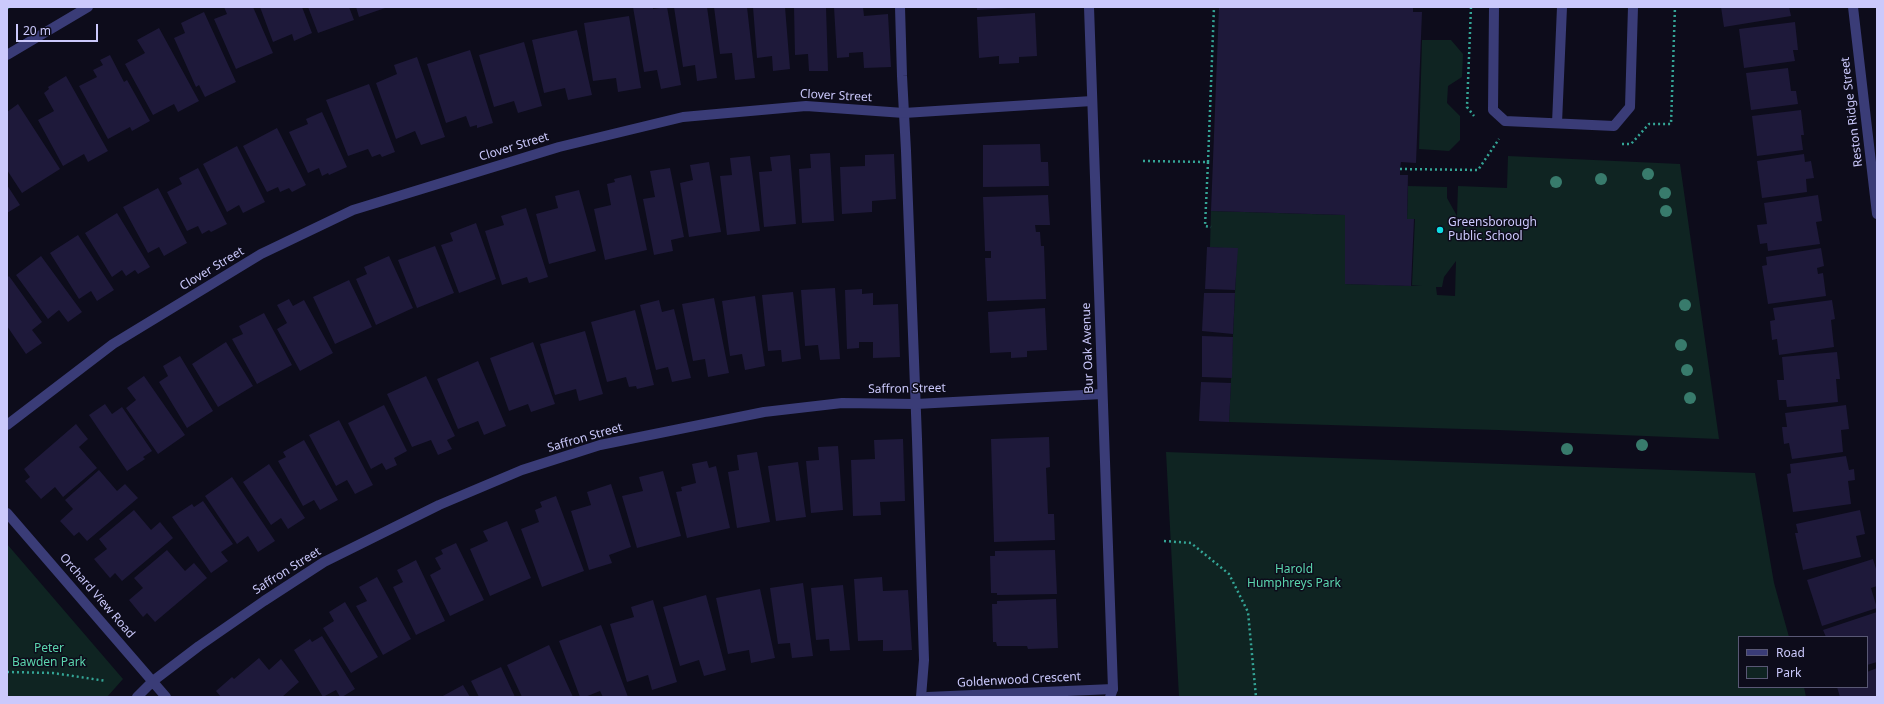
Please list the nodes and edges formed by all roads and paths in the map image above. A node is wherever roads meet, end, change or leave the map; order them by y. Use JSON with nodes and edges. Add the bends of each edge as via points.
{"nodes":[{"id":1,"x":88,"y":7,"type":"edge"},
{"id":2,"x":900,"y":7,"type":"edge"},
{"id":3,"x":1089,"y":7,"type":"edge"},
{"id":4,"x":1214,"y":7,"type":"edge"},
{"id":5,"x":1494,"y":7,"type":"edge"},
{"id":6,"x":1562,"y":7,"type":"edge"},
{"id":7,"x":1633,"y":7,"type":"edge"},
{"id":8,"x":1853,"y":7,"type":"edge"},
{"id":9,"x":7,"y":55,"type":"edge"},
{"id":10,"x":1092,"y":101,"type":"junction"},
{"id":11,"x":904,"y":113,"type":"junction"},
{"id":12,"x":1557,"y":123,"type":"junction"},
{"id":13,"x":1500,"y":136,"type":"dead end"},
{"id":14,"x":1143,"y":161,"type":"dead end"},
{"id":15,"x":1208,"y":162,"type":"junction"},
{"id":16,"x":1400,"y":169,"type":"dead end"},
{"id":17,"x":1877,"y":214,"type":"edge"},
{"id":18,"x":1211,"y":227,"type":"dead end"},
{"id":19,"x":1102,"y":394,"type":"junction"},
{"id":20,"x":916,"y":404,"type":"junction"},
{"id":21,"x":7,"y":425,"type":"edge"},
{"id":22,"x":7,"y":513,"type":"edge"},
{"id":23,"x":1164,"y":541,"type":"dead end"},
{"id":24,"x":7,"y":672,"type":"edge"},
{"id":25,"x":106,"y":681,"type":"dead end"},
{"id":26,"x":153,"y":681,"type":"junction"},
{"id":27,"x":1113,"y":694,"type":"edge"},
{"id":28,"x":137,"y":697,"type":"edge"},
{"id":29,"x":166,"y":697,"type":"edge"},
{"id":30,"x":921,"y":697,"type":"edge"},
{"id":31,"x":927,"y":697,"type":"edge"},
{"id":32,"x":1256,"y":697,"type":"edge"}],
"edges":[{"from":1,"to":9,"type":"street"},
{"from":2,"to":11,"type":"street"},
{"from":3,"to":10,"type":"street","name":"Bur Oak Avenue"},
{"from":4,"to":15,"type":"path"},
{"from":5,"to":12,"type":"street","via":[[1493,110],[1505,121]]},
{"from":6,"to":12,"type":"street"},
{"from":7,"to":12,"type":"street","via":[[1630,107],[1614,126]]},
{"from":8,"to":17,"type":"street","name":"Reston Ridge Street"},
{"from":10,"to":11,"type":"street","name":"Clover Street"},
{"from":10,"to":19,"type":"street","name":"Bur Oak Avenue"},
{"from":11,"to":20,"type":"street"},
{"from":11,"to":21,"type":"street","name":"Clover Street","via":[[806,106],[683,117],[559,147],[353,210],[261,254],[113,344]]},
{"from":13,"to":16,"type":"path","via":[[1478,170]]},
{"from":14,"to":15,"type":"path"},
{"from":15,"to":18,"type":"path","via":[[1205,226]]},
{"from":19,"to":20,"type":"street","name":"Saffron Street"},
{"from":19,"to":27,"type":"street","name":"Bur Oak Avenue"},
{"from":20,"to":26,"type":"street","name":"Saffron Street","via":[[842,403],[764,412],[600,445],[522,470],[439,505],[324,562],[257,605]]},
{"from":20,"to":30,"type":"street","via":[[924,660]]},
{"from":22,"to":26,"type":"street","name":"Orchard View Road"},
{"from":23,"to":32,"type":"path","via":[[1191,543],[1229,574],[1248,612]]},
{"from":24,"to":25,"type":"path","via":[[53,672]]},
{"from":26,"to":28,"type":"street","name":"Saffron Street"},
{"from":26,"to":29,"type":"street","name":"Orchard View Road"},
{"from":27,"to":31,"type":"street","name":"Goldenwood Crescent"}]}
